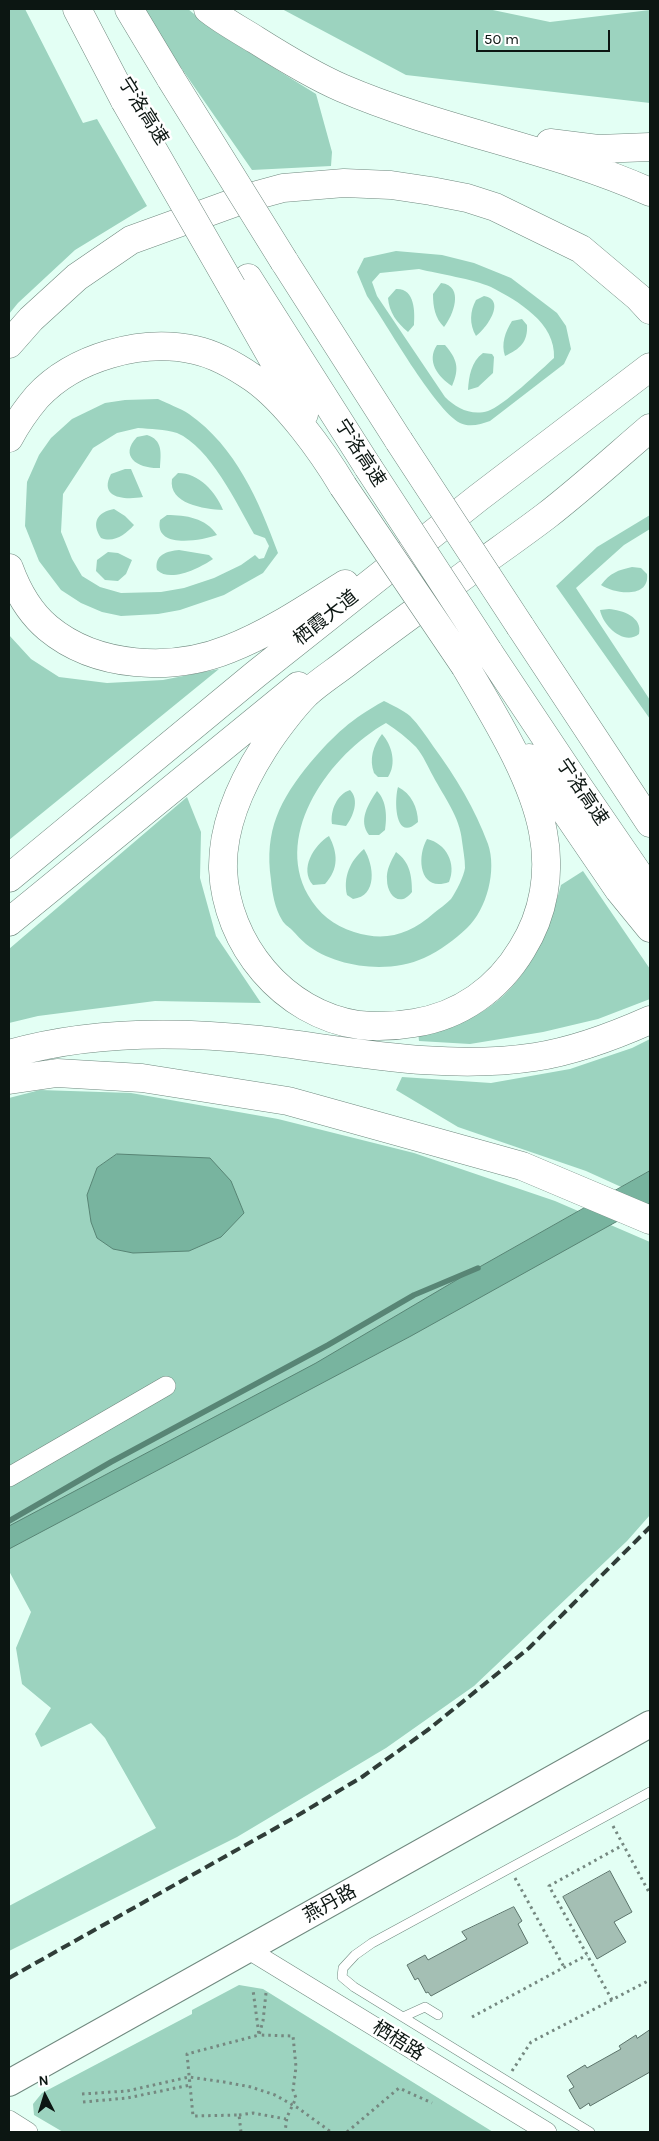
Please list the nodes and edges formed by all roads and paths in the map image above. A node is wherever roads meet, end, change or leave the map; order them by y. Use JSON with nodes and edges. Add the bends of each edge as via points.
{"nodes":[{"id":1,"x":78,"y":9,"type":"edge"},
{"id":2,"x":129,"y":9,"type":"edge"},
{"id":3,"x":210,"y":10,"type":"edge"},
{"id":4,"x":459,"y":129,"type":"junction"},
{"id":5,"x":650,"y":147,"type":"edge"},
{"id":6,"x":650,"y":192,"type":"edge"},
{"id":7,"x":240,"y":282,"type":"junction"},
{"id":8,"x":650,"y":310,"type":"edge"},
{"id":9,"x":9,"y":344,"type":"edge"},
{"id":10,"x":646,"y":370,"type":"edge"},
{"id":11,"x":650,"y":418,"type":"edge"},
{"id":12,"x":650,"y":428,"type":"edge"},
{"id":13,"x":9,"y":438,"type":"edge"},
{"id":14,"x":337,"y":476,"type":"junction"},
{"id":15,"x":9,"y":568,"type":"edge"},
{"id":16,"x":465,"y":666,"type":"junction"},
{"id":17,"x":650,"y":823,"type":"edge"},
{"id":18,"x":9,"y":878,"type":"edge"},
{"id":19,"x":650,"y":891,"type":"edge"},
{"id":20,"x":9,"y":922,"type":"edge"},
{"id":21,"x":650,"y":928,"type":"edge"},
{"id":22,"x":650,"y":1020,"type":"edge"},
{"id":23,"x":9,"y":1054,"type":"edge"},
{"id":24,"x":9,"y":1080,"type":"edge"},
{"id":25,"x":650,"y":1220,"type":"edge"},
{"id":26,"x":166,"y":1386,"type":"dead end"},
{"id":27,"x":9,"y":1477,"type":"edge"},
{"id":28,"x":650,"y":1724,"type":"edge"},
{"id":29,"x":650,"y":1792,"type":"edge"},
{"id":30,"x":607,"y":1816,"type":"junction"},
{"id":31,"x":623,"y":1845,"type":"junction"},
{"id":32,"x":510,"y":1868,"type":"junction"},
{"id":33,"x":650,"y":1894,"type":"edge"},
{"id":34,"x":249,"y":1950,"type":"junction"},
{"id":35,"x":587,"y":1955,"type":"junction"},
{"id":36,"x":564,"y":1967,"type":"junction"},
{"id":37,"x":650,"y":1980,"type":"edge"},
{"id":38,"x":253,"y":1990,"type":"dead end"},
{"id":39,"x":266,"y":1993,"type":"dead end"},
{"id":40,"x":612,"y":2000,"type":"junction"},
{"id":41,"x":438,"y":2015,"type":"dead end"},
{"id":42,"x":403,"y":2017,"type":"junction"},
{"id":43,"x":472,"y":2017,"type":"dead end"},
{"id":44,"x":259,"y":2035,"type":"junction"},
{"id":45,"x":189,"y":2077,"type":"junction"},
{"id":46,"x":506,"y":2080,"type":"junction"},
{"id":47,"x":9,"y":2083,"type":"edge"},
{"id":48,"x":190,"y":2085,"type":"junction"},
{"id":49,"x":82,"y":2094,"type":"dead end"},
{"id":50,"x":82,"y":2102,"type":"dead end"},
{"id":51,"x":432,"y":2103,"type":"dead end"},
{"id":52,"x":293,"y":2105,"type":"junction"},
{"id":53,"x":239,"y":2115,"type":"junction"},
{"id":54,"x":286,"y":2119,"type":"junction"},
{"id":55,"x":9,"y":2120,"type":"edge"},
{"id":56,"x":28,"y":2132,"type":"edge"},
{"id":57,"x":241,"y":2132,"type":"edge"},
{"id":58,"x":285,"y":2132,"type":"edge"},
{"id":59,"x":331,"y":2132,"type":"edge"},
{"id":60,"x":349,"y":2132,"type":"edge"},
{"id":61,"x":547,"y":2132,"type":"edge"},
{"id":62,"x":590,"y":2132,"type":"edge"}],
"edges":[{"from":1,"to":7,"type":"highway","name":"宁洛高速"},
{"from":2,"to":17,"type":"highway","name":"宁洛高速","bridge":true,"via":[[284,261]]},
{"from":3,"to":4,"type":"highway","via":[[276,53],[341,88]]},
{"from":4,"to":5,"type":"highway","via":[[598,149]]},
{"from":4,"to":6,"type":"highway","via":[[559,157]]},
{"from":7,"to":14,"type":"highway"},
{"from":7,"to":19,"type":"highway","name":"宁洛高速","bridge":true,"via":[[368,467]]},
{"from":8,"to":9,"type":"highway","via":[[582,249],[495,207],[458,196],[392,185],[344,183],[283,188],[131,240],[77,277]]},
{"from":10,"to":15,"type":"highway","via":[[496,462],[350,581],[282,623],[227,650],[179,661],[155,662],[95,654],[48,628],[30,608]]},
{"from":10,"to":18,"type":"highway","name":"栖霞大道","via":[[264,668]]},
{"from":11,"to":20,"type":"highway","name":"栖霞大道","via":[[321,668]]},
{"from":12,"to":16,"type":"highway","via":[[548,514],[305,695],[265,746],[240,791],[227,835],[223,866],[225,890],[233,918],[244,944],[276,985],[326,1016],[360,1025],[399,1025],[450,1014],[499,980],[515,962],[537,922],[546,878],[540,814],[498,723]]},
{"from":13,"to":14,"type":"highway","via":[[19,419],[38,396],[62,376],[110,354],[167,346],[196,350],[254,378],[282,404]]},
{"from":14,"to":16,"type":"highway","bridge":true},
{"from":16,"to":21,"type":"highway","via":[[619,890]]},
{"from":22,"to":23,"type":"highway","via":[[600,1040],[536,1057],[484,1061],[427,1062],[261,1040],[171,1035],[82,1038]]},
{"from":24,"to":25,"type":"highway","via":[[57,1073],[142,1078],[288,1101],[522,1166]]},
{"from":26,"to":27,"type":"street"},
{"from":28,"to":34,"type":"street","name":"燕丹路"},
{"from":29,"to":30,"type":"lane"},
{"from":30,"to":31,"type":"path"},
{"from":30,"to":32,"type":"lane"},
{"from":31,"to":33,"type":"path"},
{"from":31,"to":35,"type":"path","via":[[549,1886]]},
{"from":32,"to":36,"type":"path"},
{"from":32,"to":42,"type":"lane","via":[[372,1944],[354,1955],[342,1968],[342,1977]]},
{"from":34,"to":47,"type":"street","name":"燕丹路"},
{"from":34,"to":61,"type":"street","name":"栖梧路"},
{"from":35,"to":36,"type":"path"},
{"from":35,"to":40,"type":"path"},
{"from":36,"to":43,"type":"path"},
{"from":37,"to":40,"type":"path"},
{"from":38,"to":44,"type":"path"},
{"from":39,"to":44,"type":"path"},
{"from":40,"to":46,"type":"path","via":[[531,2042]]},
{"from":41,"to":42,"type":"lane","via":[[425,2007]]},
{"from":42,"to":46,"type":"lane"},
{"from":44,"to":45,"type":"path","via":[[187,2054]]},
{"from":44,"to":52,"type":"path","via":[[293,2036],[296,2068],[293,2090],[296,2098]]},
{"from":45,"to":48,"type":"path"},
{"from":45,"to":49,"type":"path","via":[[127,2091]]},
{"from":45,"to":52,"type":"path","via":[[251,2087]]},
{"from":46,"to":62,"type":"lane"},
{"from":48,"to":50,"type":"path","via":[[127,2098]]},
{"from":48,"to":53,"type":"path","via":[[193,2116]]},
{"from":51,"to":60,"type":"path","via":[[399,2088]]},
{"from":52,"to":54,"type":"path"},
{"from":52,"to":59,"type":"path"},
{"from":53,"to":54,"type":"path","via":[[253,2113]]},
{"from":53,"to":57,"type":"path"},
{"from":54,"to":58,"type":"path"},
{"from":55,"to":56,"type":"street"}]}
